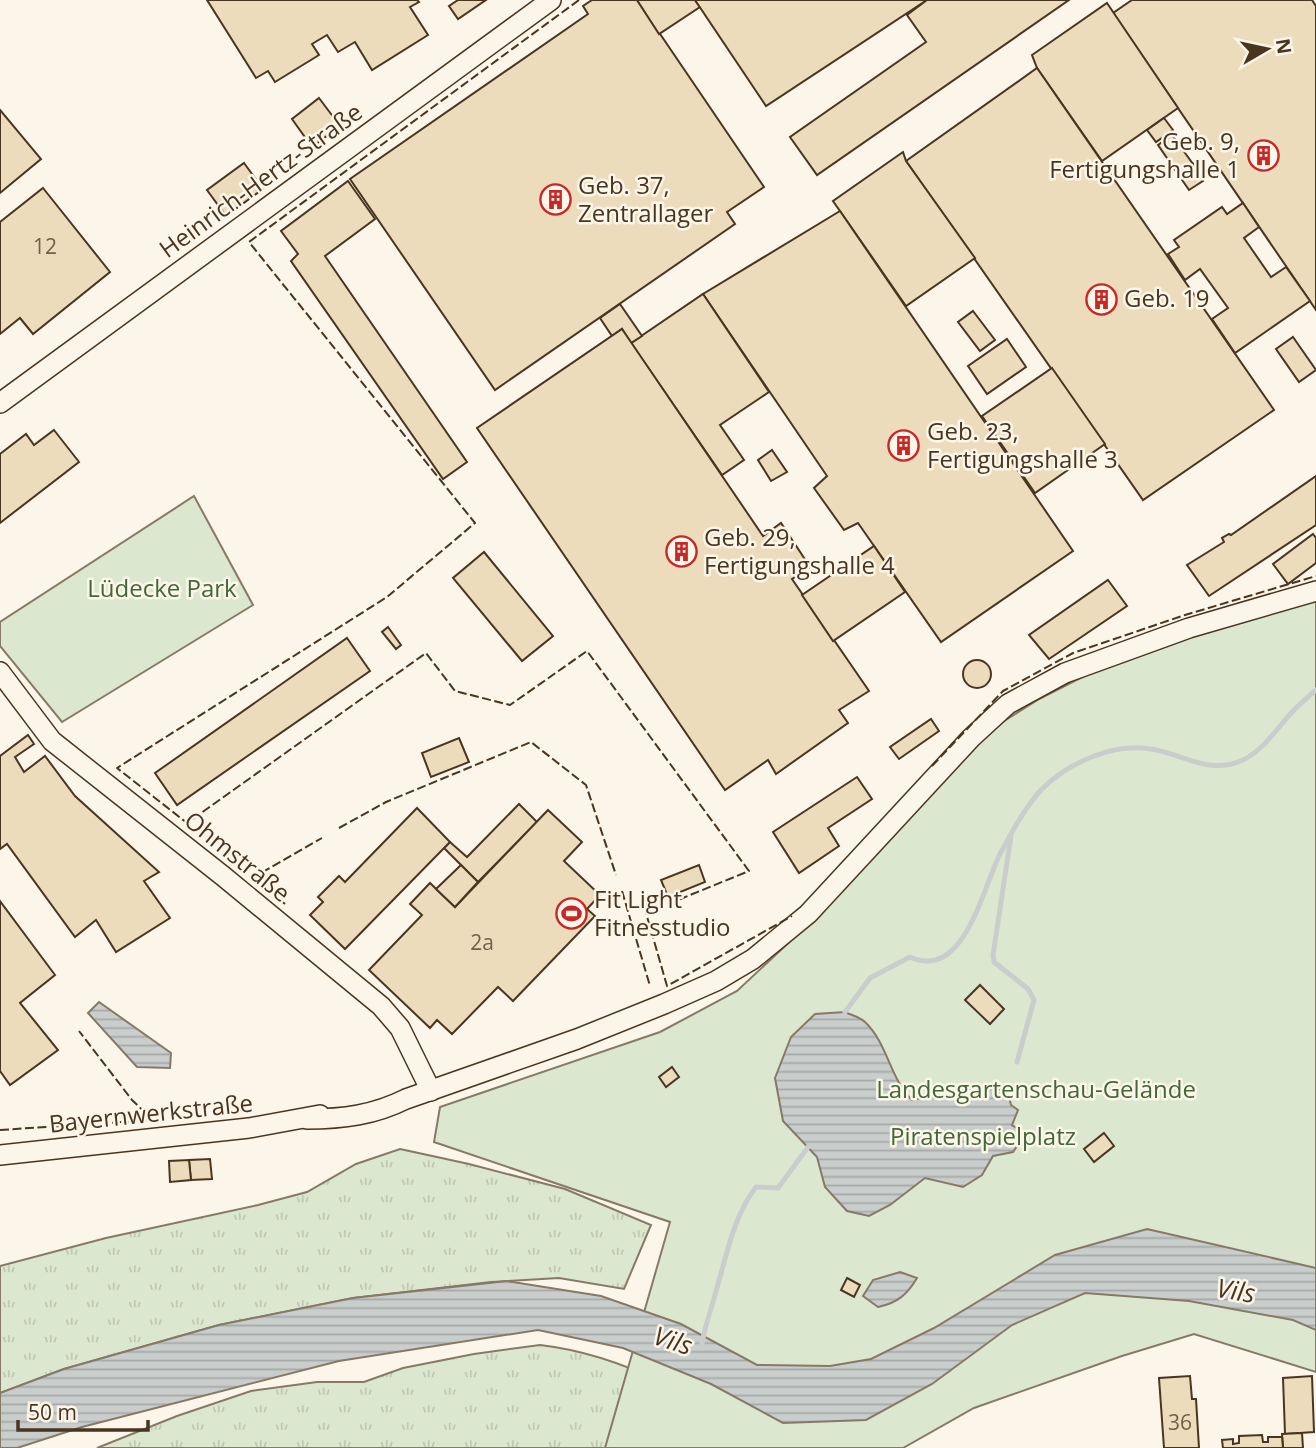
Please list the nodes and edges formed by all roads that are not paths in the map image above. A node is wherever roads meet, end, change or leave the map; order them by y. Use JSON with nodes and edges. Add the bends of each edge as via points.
{"nodes":[{"id":1,"x":551,"y":0,"type":"edge"},
{"id":2,"x":0,"y":403,"type":"edge"},
{"id":3,"x":1316,"y":591,"type":"edge"},
{"id":4,"x":0,"y":672,"type":"edge"},
{"id":5,"x":431,"y":1091,"type":"junction"},
{"id":6,"x":0,"y":1155,"type":"edge"}],
"edges":[{"from":1,"to":2,"type":"street","name":"Heinrich-Hertz-Straße"},
{"from":3,"to":5,"type":"street","name":"Bayernwerkstraße","via":[[1189,628],[1065,673],[1009,704],[971,738],[808,914],[753,959],[716,981],[577,1040]]},
{"from":4,"to":5,"type":"street","name":"Ohmstraße","via":[[52,741],[381,1006],[400,1028]]},
{"from":5,"to":6,"type":"street","name":"Bayernwerkstraße","via":[[345,1119],[307,1119]]}]}
